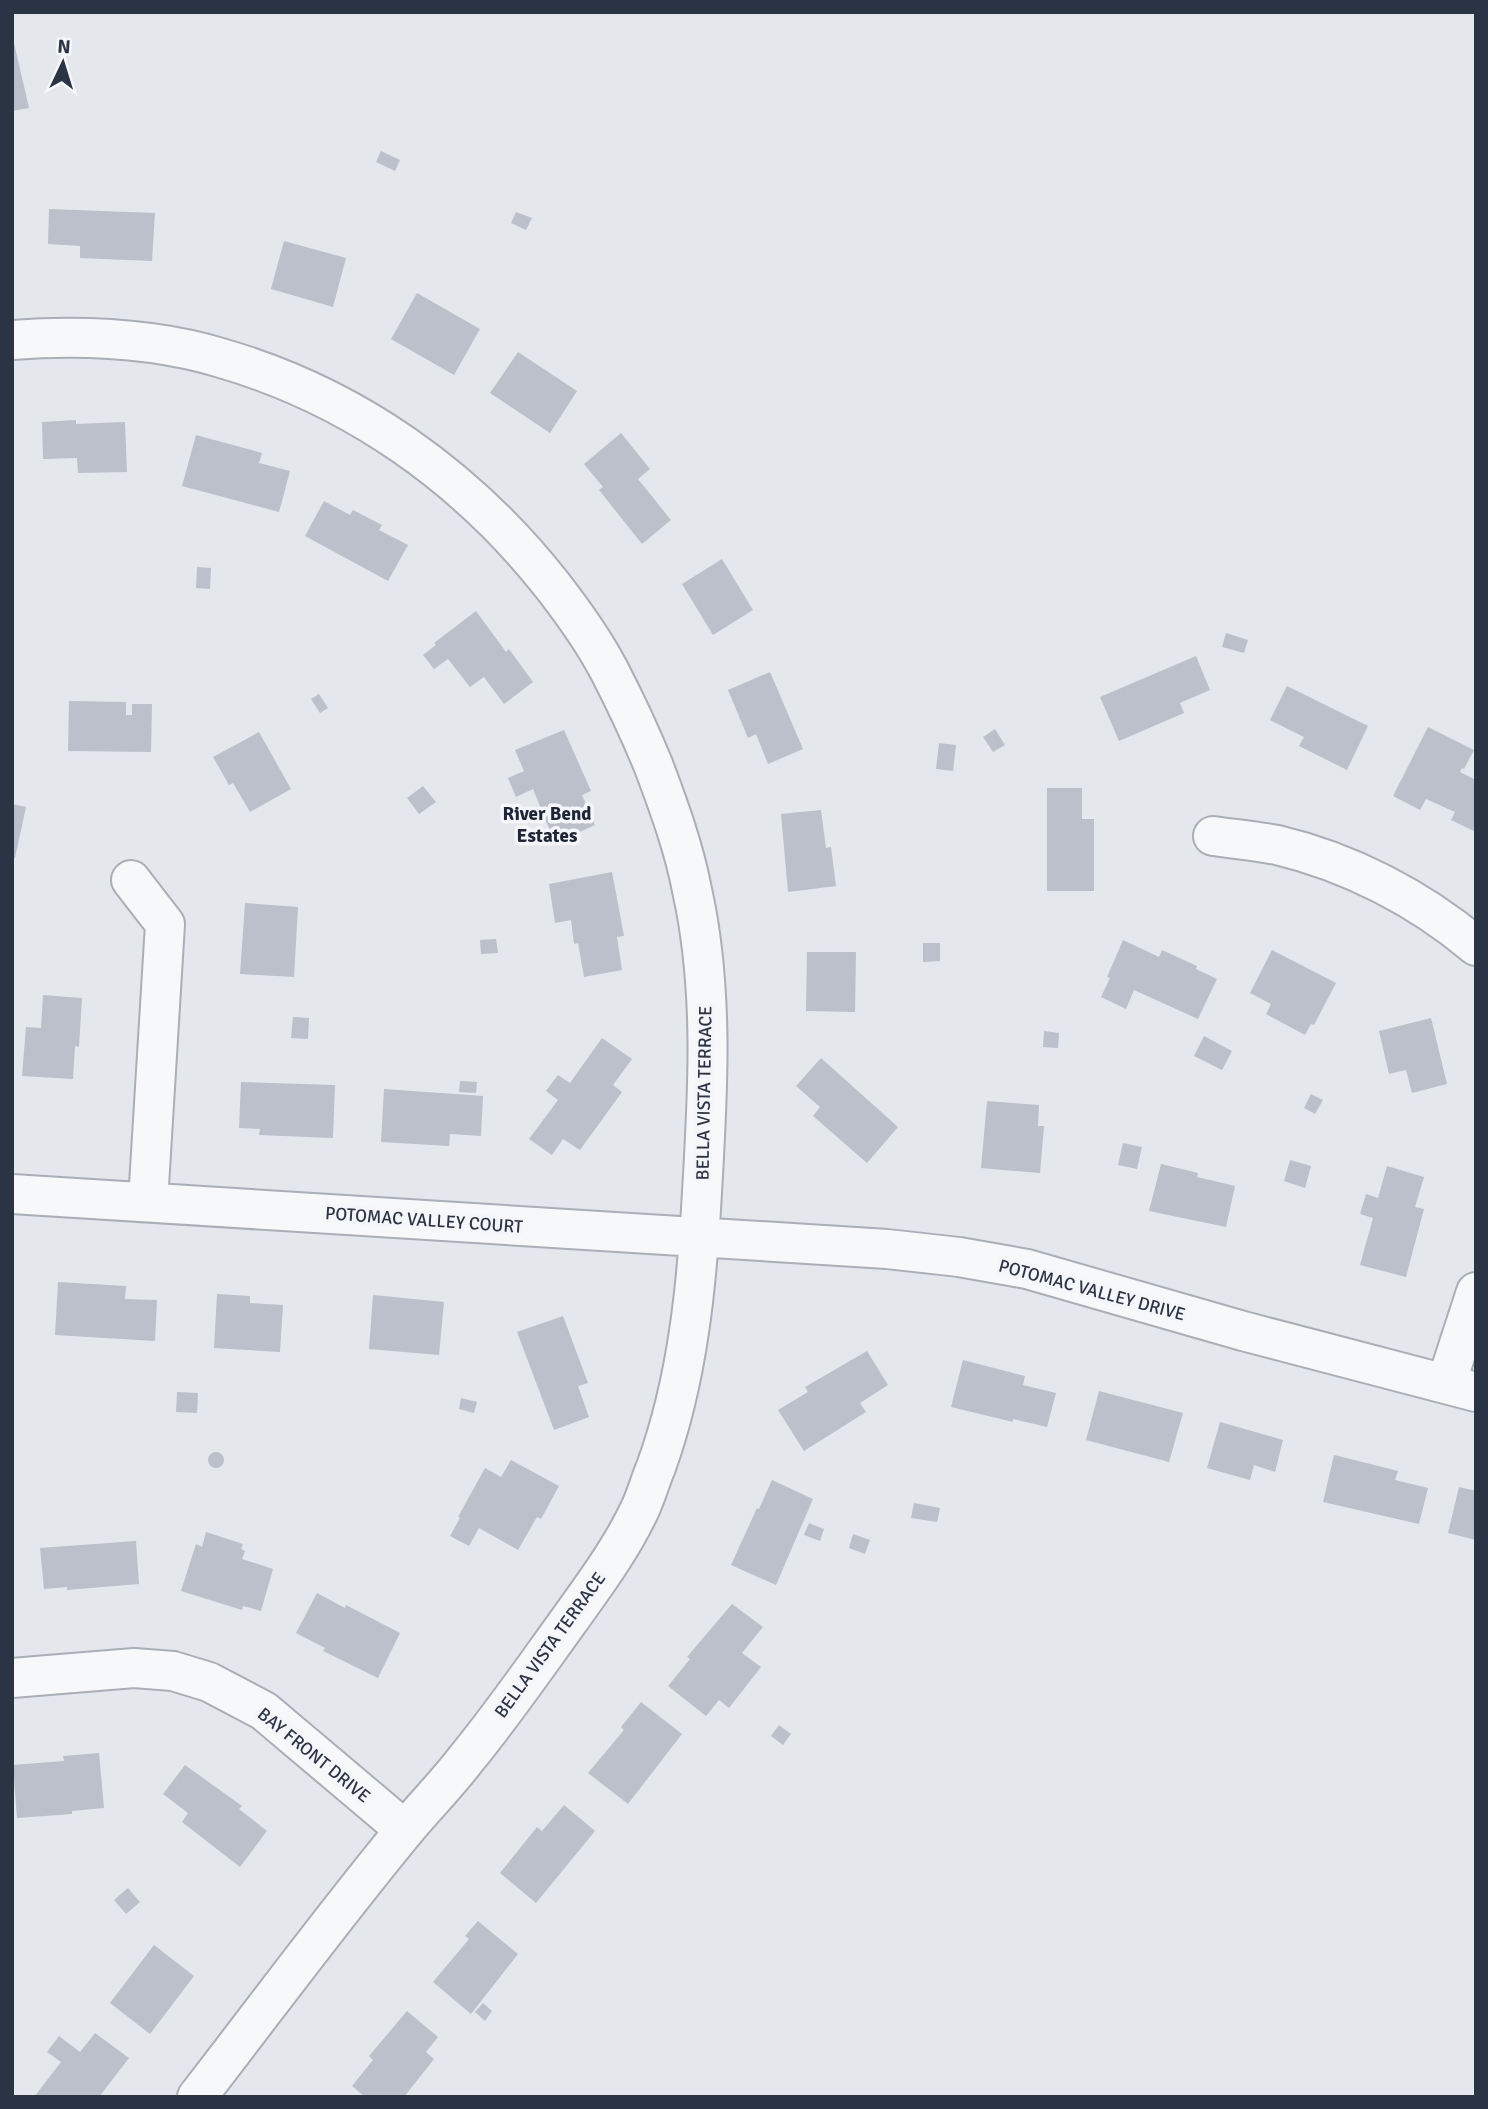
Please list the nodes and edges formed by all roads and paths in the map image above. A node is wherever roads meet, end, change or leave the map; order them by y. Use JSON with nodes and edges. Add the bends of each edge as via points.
{"nodes":[{"id":1,"x":12,"y":340,"type":"edge"},
{"id":2,"x":1213,"y":836,"type":"dead end"},
{"id":3,"x":131,"y":880,"type":"dead end"},
{"id":4,"x":1476,"y":946,"type":"edge"},
{"id":5,"x":12,"y":1194,"type":"edge"},
{"id":6,"x":148,"y":1202,"type":"junction"},
{"id":7,"x":700,"y":1238,"type":"junction"},
{"id":8,"x":1476,"y":1292,"type":"edge"},
{"id":9,"x":1461,"y":1388,"type":"edge"},
{"id":10,"x":12,"y":1678,"type":"edge"},
{"id":11,"x":405,"y":1830,"type":"junction"},
{"id":12,"x":197,"y":2097,"type":"edge"}],
"edges":[{"from":1,"to":7,"type":"street","name":"BELLA VISTA TERRACE","via":[[106,339],[219,357],[355,412],[485,508],[572,611],[608,668],[645,745],[691,884],[705,976],[707,1058]]},
{"from":2,"to":4,"type":"street","via":[[1276,845],[1331,861],[1450,924]]},
{"from":3,"to":6,"type":"street","via":[[165,924]]},
{"from":5,"to":6,"type":"street","name":"POTOMAC VALLEY COURT"},
{"from":6,"to":7,"type":"street","name":"POTOMAC VALLEY COURT"},
{"from":7,"to":9,"type":"street","name":"POTOMAC VALLEY DRIVE","via":[[887,1249],[1027,1269]]},
{"from":7,"to":11,"type":"street","name":"BELLA VISTA TERRACE","via":[[678,1397],[640,1510],[525,1683]]},
{"from":8,"to":9,"type":"street"},
{"from":10,"to":11,"type":"street","name":"BAY FRONT DRIVE","via":[[134,1668],[173,1671],[209,1682],[264,1712]]},
{"from":11,"to":12,"type":"street","name":"BELLA VISTA TERRACE"}]}
